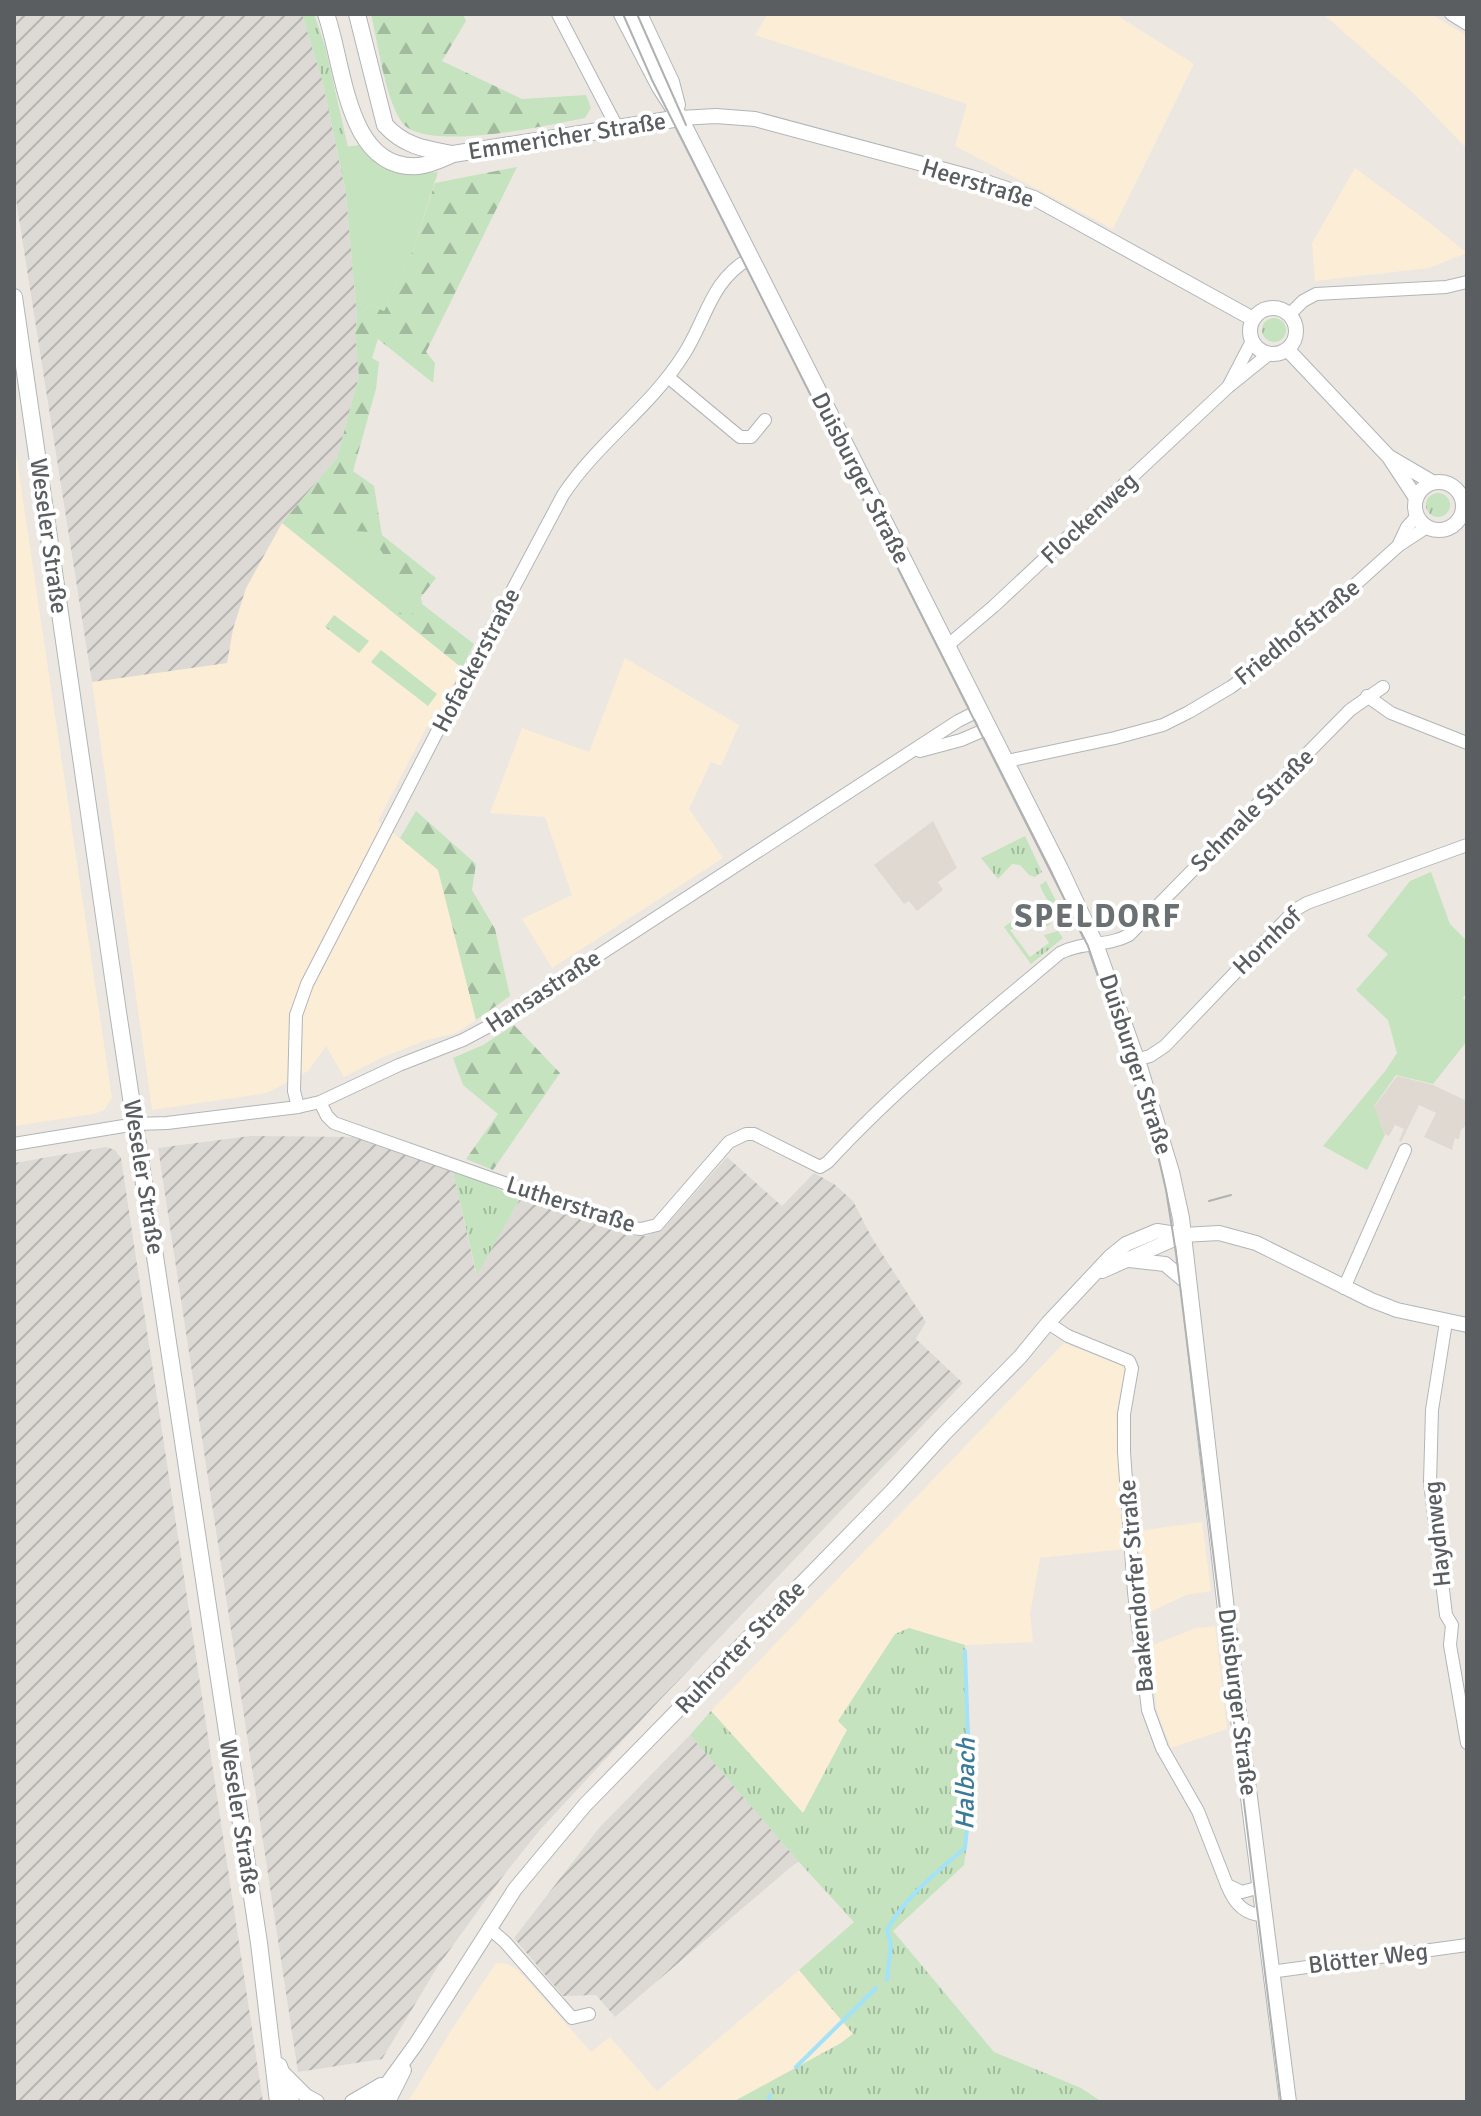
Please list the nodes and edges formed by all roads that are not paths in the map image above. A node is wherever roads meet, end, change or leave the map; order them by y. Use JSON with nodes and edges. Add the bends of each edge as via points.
{"nodes":[{"id":1,"x":326,"y":14,"type":"edge"},
{"id":2,"x":357,"y":14,"type":"edge"},
{"id":3,"x":558,"y":14,"type":"edge"},
{"id":4,"x":622,"y":14,"type":"edge"},
{"id":5,"x":639,"y":14,"type":"edge"},
{"id":6,"x":1451,"y":14,"type":"edge"},
{"id":7,"x":1467,"y":24,"type":"edge"},
{"id":8,"x":680,"y":118,"type":"junction"},
{"id":9,"x":618,"y":129,"type":"junction"},
{"id":10,"x":453,"y":154,"type":"junction"},
{"id":11,"x":749,"y":259,"type":"junction"},
{"id":12,"x":1467,"y":282,"type":"edge"},
{"id":13,"x":14,"y":297,"type":"edge"},
{"id":14,"x":1290,"y":314,"type":"junction"},
{"id":15,"x":1253,"y":319,"type":"junction"},
{"id":16,"x":1252,"y":341,"type":"junction"},
{"id":17,"x":1288,"y":350,"type":"junction"},
{"id":18,"x":1269,"y":354,"type":"junction"},
{"id":19,"x":668,"y":377,"type":"junction"},
{"id":20,"x":1228,"y":387,"type":"junction"},
{"id":21,"x":765,"y":420,"type":"dead end"},
{"id":22,"x":1389,"y":457,"type":"junction"},
{"id":23,"x":1432,"y":482,"type":"junction"},
{"id":24,"x":1416,"y":498,"type":"junction"},
{"id":25,"x":1465,"y":502,"type":"edge"},
{"id":26,"x":1417,"y":516,"type":"junction"},
{"id":27,"x":1463,"y":520,"type":"edge"},
{"id":28,"x":1427,"y":527,"type":"junction"},
{"id":29,"x":1398,"y":546,"type":"junction"},
{"id":30,"x":947,"y":646,"type":"junction"},
{"id":31,"x":1383,"y":687,"type":"dead end"},
{"id":32,"x":1367,"y":696,"type":"junction"},
{"id":33,"x":980,"y":710,"type":"junction"},
{"id":34,"x":989,"y":728,"type":"junction"},
{"id":35,"x":1467,"y":743,"type":"edge"},
{"id":36,"x":910,"y":754,"type":"junction"},
{"id":37,"x":1007,"y":761,"type":"junction"},
{"id":38,"x":1467,"y":845,"type":"edge"},
{"id":39,"x":1095,"y":944,"type":"junction"},
{"id":40,"x":1136,"y":1060,"type":"junction"},
{"id":41,"x":320,"y":1102,"type":"junction"},
{"id":42,"x":298,"y":1107,"type":"junction"},
{"id":43,"x":136,"y":1124,"type":"junction"},
{"id":44,"x":14,"y":1144,"type":"edge"},
{"id":45,"x":1405,"y":1150,"type":"dead end"},
{"id":46,"x":1183,"y":1235,"type":"junction"},
{"id":47,"x":1124,"y":1260,"type":"junction"},
{"id":48,"x":1095,"y":1275,"type":"junction"},
{"id":49,"x":1189,"y":1284,"type":"junction"},
{"id":50,"x":1344,"y":1288,"type":"junction"},
{"id":51,"x":1446,"y":1322,"type":"junction"},
{"id":52,"x":1048,"y":1323,"type":"junction"},
{"id":53,"x":1467,"y":1325,"type":"edge"},
{"id":54,"x":1452,"y":1625,"type":"junction"},
{"id":55,"x":1467,"y":1627,"type":"edge"},
{"id":56,"x":1467,"y":1743,"type":"edge"},
{"id":57,"x":1227,"y":1885,"type":"junction"},
{"id":58,"x":1260,"y":1887,"type":"junction"},
{"id":59,"x":1263,"y":1915,"type":"junction"},
{"id":60,"x":489,"y":1928,"type":"junction"},
{"id":61,"x":1467,"y":1945,"type":"edge"},
{"id":62,"x":1270,"y":1972,"type":"junction"},
{"id":63,"x":589,"y":2014,"type":"dead end"},
{"id":64,"x":416,"y":2044,"type":"junction"},
{"id":65,"x":274,"y":2056,"type":"junction"},
{"id":66,"x":282,"y":2072,"type":"junction"},
{"id":67,"x":388,"y":2081,"type":"junction"},
{"id":68,"x":276,"y":2096,"type":"edge"},
{"id":69,"x":291,"y":2102,"type":"edge"},
{"id":70,"x":317,"y":2102,"type":"edge"},
{"id":71,"x":352,"y":2102,"type":"edge"},
{"id":72,"x":374,"y":2102,"type":"edge"},
{"id":73,"x":388,"y":2102,"type":"edge"},
{"id":74,"x":1288,"y":2102,"type":"edge"}],
"edges":[{"from":1,"to":10,"type":"main road","name":"Emmericher Straße","via":[[367,144],[402,165],[427,164]]},
{"from":2,"to":10,"type":"main road","name":"Emmericher Straße","via":[[385,125],[409,145]]},
{"from":3,"to":9,"type":"street"},
{"from":4,"to":8,"type":"main road","name":"Duisburger Straße"},
{"from":5,"to":8,"type":"main road","name":"Duisburger Straße","via":[[671,82]]},
{"from":6,"to":7,"type":"street"},
{"from":8,"to":9,"type":"main road","name":"Emmericher Straße"},
{"from":8,"to":11,"type":"main road","name":"Duisburger Straße"},
{"from":8,"to":15,"type":"street","name":"Heerstraße","via":[[755,119],[1034,198]]},
{"from":9,"to":10,"type":"main road","name":"Emmericher Straße"},
{"from":11,"to":19,"type":"street","name":"Hofackerstraße","via":[[731,269],[713,293]]},
{"from":11,"to":30,"type":"main road","name":"Duisburger Straße"},
{"from":12,"to":14,"type":"street","via":[[1316,294]]},
{"from":13,"to":43,"type":"main road","name":"Weseler Straße"},
{"from":14,"to":15,"type":"street","via":[[1270,307]]},
{"from":14,"to":17,"type":"street","via":[[1297,332]]},
{"from":15,"to":16,"type":"street"},
{"from":16,"to":18,"type":"street"},
{"from":16,"to":20,"type":"street","name":"Flockenweg"},
{"from":17,"to":18,"type":"street"},
{"from":17,"to":22,"type":"street"},
{"from":18,"to":20,"type":"street","name":"Flockenweg"},
{"from":19,"to":21,"type":"street","via":[[740,437],[751,437]]},
{"from":19,"to":42,"type":"street","name":"Hofackerstraße","via":[[563,495],[326,946],[296,1015]]},
{"from":20,"to":30,"type":"street","name":"Flockenweg"},
{"from":22,"to":23,"type":"street"},
{"from":22,"to":24,"type":"street"},
{"from":23,"to":24,"type":"street"},
{"from":23,"to":25,"type":"street","name":"Friedhofstraße","via":[[1451,484]]},
{"from":24,"to":26,"type":"street"},
{"from":25,"to":27,"type":"street","name":"Friedhofstraße"},
{"from":26,"to":28,"type":"street"},
{"from":26,"to":29,"type":"street","name":"Friedhofstraße"},
{"from":27,"to":28,"type":"street","name":"Friedhofstraße","via":[[1448,528]]},
{"from":28,"to":29,"type":"street","name":"Friedhofstraße"},
{"from":29,"to":37,"type":"street","name":"Friedhofstraße","via":[[1286,647],[1189,712],[1127,735]]},
{"from":30,"to":33,"type":"main road","name":"Duisburger Straße"},
{"from":31,"to":32,"type":"street","name":"Schmale Straße"},
{"from":32,"to":35,"type":"street","via":[[1391,713]]},
{"from":32,"to":39,"type":"street","name":"Schmale Straße","via":[[1129,935]]},
{"from":33,"to":34,"type":"main road","name":"Duisburger Straße"},
{"from":33,"to":36,"type":"street","name":"Hansastraße"},
{"from":34,"to":36,"type":"street","name":"Hansastraße"},
{"from":34,"to":37,"type":"main road","name":"Duisburger Straße"},
{"from":36,"to":41,"type":"street","name":"Hansastraße","via":[[478,1033]]},
{"from":37,"to":39,"type":"main road","name":"Duisburger Straße"},
{"from":38,"to":40,"type":"street","name":"Hornhof","via":[[1295,910],[1165,1046]]},
{"from":39,"to":40,"type":"main road","name":"Duisburger Straße"},
{"from":39,"to":41,"type":"street","name":"Lutherstraße","via":[[1060,953],[871,1115],[828,1162],[812,1165],[746,1134],[729,1142],[657,1225],[641,1229],[334,1123]]},
{"from":40,"to":46,"type":"main road","name":"Duisburger Straße","via":[[1171,1172]]},
{"from":41,"to":42,"type":"street","name":"Hansastraße"},
{"from":42,"to":43,"type":"street","name":"Hansastraße"},
{"from":43,"to":44,"type":"street","name":"Hansastraße"},
{"from":43,"to":65,"type":"main road","name":"Weseler Straße"},
{"from":45,"to":50,"type":"street"},
{"from":46,"to":47,"type":"street","name":"Ruhrorter Straße"},
{"from":46,"to":48,"type":"street","name":"Ruhrorter Straße","via":[[1143,1235]]},
{"from":46,"to":49,"type":"main road","name":"Duisburger Straße"},
{"from":46,"to":50,"type":"street","via":[[1219,1233],[1245,1239]]},
{"from":47,"to":48,"type":"street","name":"Ruhrorter Straße"},
{"from":47,"to":49,"type":"street","via":[[1165,1264]]},
{"from":48,"to":52,"type":"street","name":"Ruhrorter Straße"},
{"from":49,"to":58,"type":"main road","name":"Duisburger Straße"},
{"from":50,"to":51,"type":"street","via":[[1397,1310]]},
{"from":51,"to":53,"type":"street"},
{"from":51,"to":54,"type":"street","name":"Haydnweg","via":[[1432,1410],[1430,1482],[1446,1615]]},
{"from":52,"to":57,"type":"street","name":"Baakendorfer Straße","via":[[1129,1361],[1132,1368],[1124,1452],[1148,1710],[1162,1748],[1198,1811]]},
{"from":52,"to":60,"type":"street","name":"Ruhrorter Straße","via":[[576,1816]]},
{"from":54,"to":55,"type":"street"},
{"from":54,"to":56,"type":"street","name":"Haydnweg","via":[[1450,1645]]},
{"from":57,"to":58,"type":"street","via":[[1242,1892]]},
{"from":57,"to":59,"type":"street","name":"Baakendorfer Straße","via":[[1247,1913]]},
{"from":58,"to":59,"type":"main road","name":"Duisburger Straße"},
{"from":59,"to":62,"type":"main road","name":"Duisburger Straße"},
{"from":60,"to":63,"type":"street","via":[[572,2018]]},
{"from":60,"to":64,"type":"street","name":"Ruhrorter Straße"},
{"from":61,"to":62,"type":"street","name":"Blötter Weg"},
{"from":62,"to":74,"type":"main road","name":"Duisburger Straße"},
{"from":64,"to":67,"type":"street","name":"Ruhrorter Straße"},
{"from":64,"to":73,"type":"street","name":"Ruhrorter Straße"},
{"from":65,"to":66,"type":"main road","name":"Weseler Straße"},
{"from":65,"to":68,"type":"main road","name":"Weseler Straße"},
{"from":66,"to":69,"type":"main road","name":"Weseler Straße"},
{"from":66,"to":70,"type":"street"},
{"from":67,"to":71,"type":"street","name":"Ruhrorter Straße"},
{"from":67,"to":72,"type":"street","name":"Ruhrorter Straße"}]}
